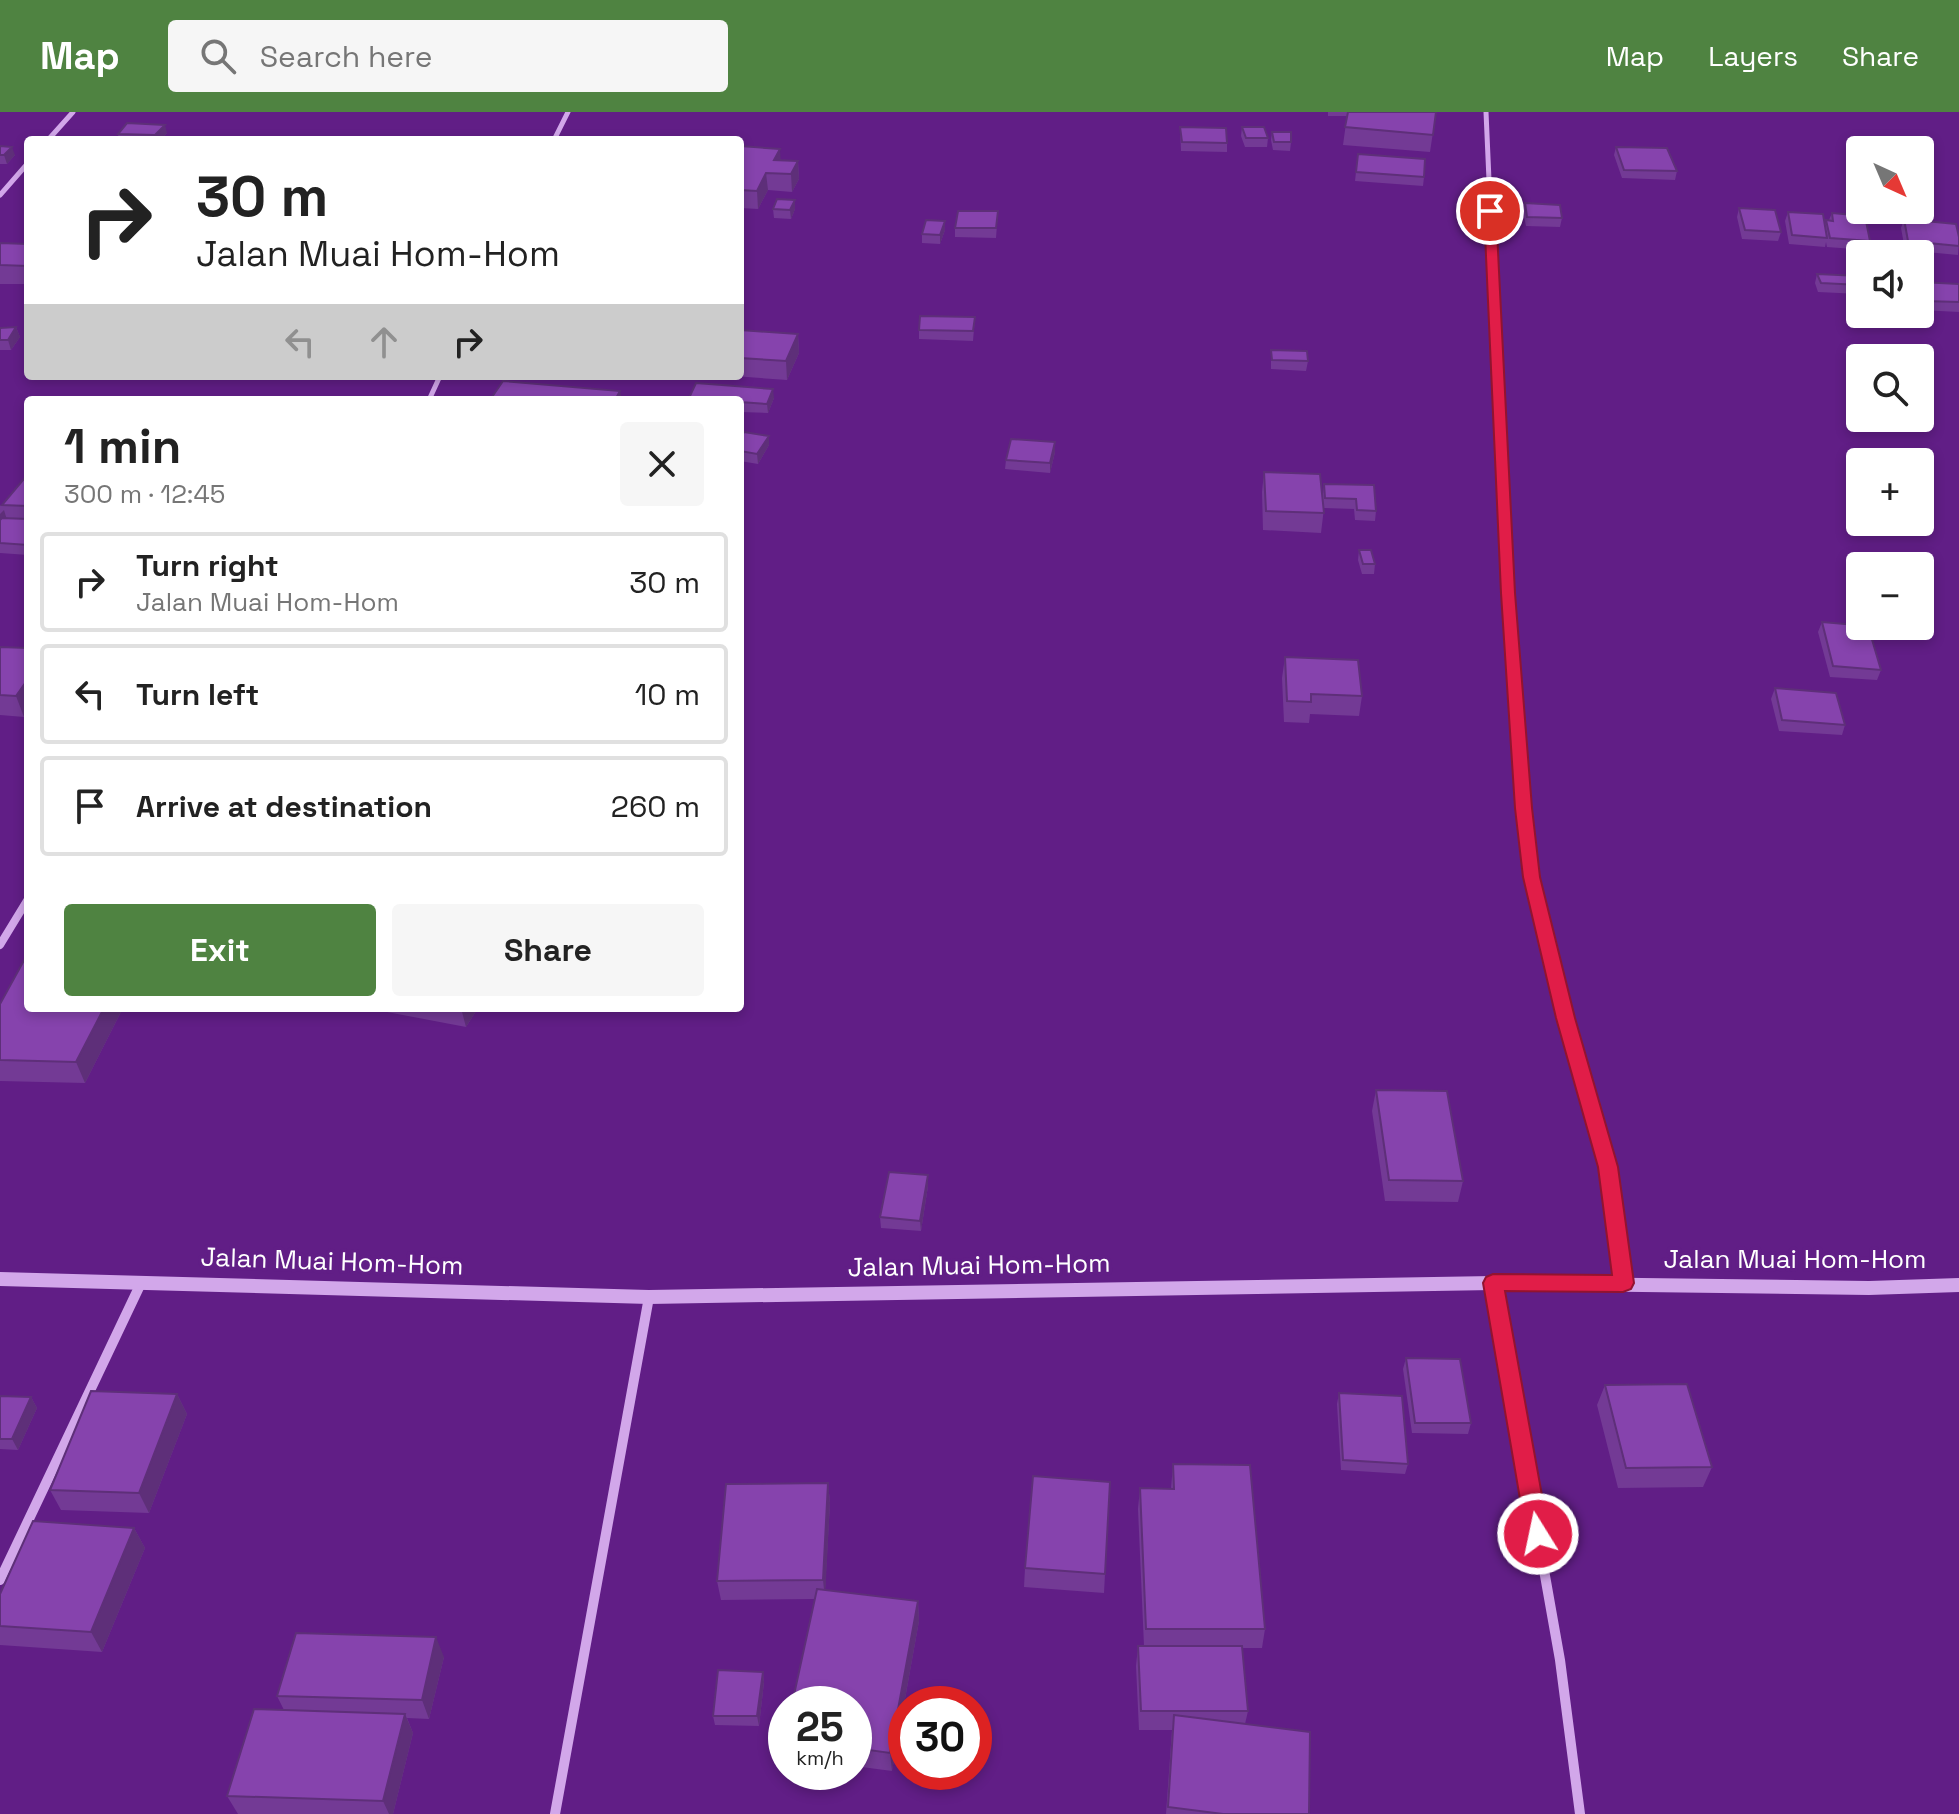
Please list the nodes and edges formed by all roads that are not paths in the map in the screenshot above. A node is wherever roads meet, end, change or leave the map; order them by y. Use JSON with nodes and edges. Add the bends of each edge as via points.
{"nodes":[{"id":1,"x":73,"y":112,"type":"edge"},
{"id":2,"x":568,"y":112,"type":"edge"},
{"id":3,"x":1486,"y":112,"type":"edge"},
{"id":4,"x":52,"y":136,"type":"edge"},
{"id":5,"x":556,"y":136,"type":"edge"},
{"id":6,"x":24,"y":168,"type":"edge"},
{"id":7,"x":0,"y":195,"type":"edge"},
{"id":8,"x":24,"y":906,"type":"edge"},
{"id":9,"x":0,"y":945,"type":"edge"},
{"id":10,"x":0,"y":1279,"type":"edge"},
{"id":11,"x":142,"y":1281,"type":"junction"},
{"id":12,"x":1493,"y":1283,"type":"junction"},
{"id":13,"x":1623,"y":1283,"type":"junction"},
{"id":14,"x":1959,"y":1285,"type":"edge"},
{"id":15,"x":649,"y":1297,"type":"junction"},
{"id":16,"x":0,"y":1580,"type":"edge"},
{"id":17,"x":555,"y":1814,"type":"edge"},
{"id":18,"x":1580,"y":1814,"type":"edge"}],
"edges":[{"from":1,"to":4,"type":"street"},
{"from":2,"to":5,"type":"street"},
{"from":3,"to":13,"type":"street","via":[[1508,593],[1528,849],[1566,1018],[1608,1167]]},
{"from":6,"to":7,"type":"street"},
{"from":8,"to":9,"type":"street"},
{"from":10,"to":11,"type":"street","name":"Jalan Muai Hom-Hom"},
{"from":11,"to":15,"type":"street","name":"Jalan Muai Hom-Hom"},
{"from":11,"to":16,"type":"street"},
{"from":12,"to":13,"type":"street","name":"Jalan Muai Hom-Hom"},
{"from":12,"to":15,"type":"street","name":"Jalan Muai Hom-Hom"},
{"from":12,"to":18,"type":"street","via":[[1560,1660]]},
{"from":13,"to":14,"type":"street","name":"Jalan Muai Hom-Hom"},
{"from":15,"to":17,"type":"street"}]}
